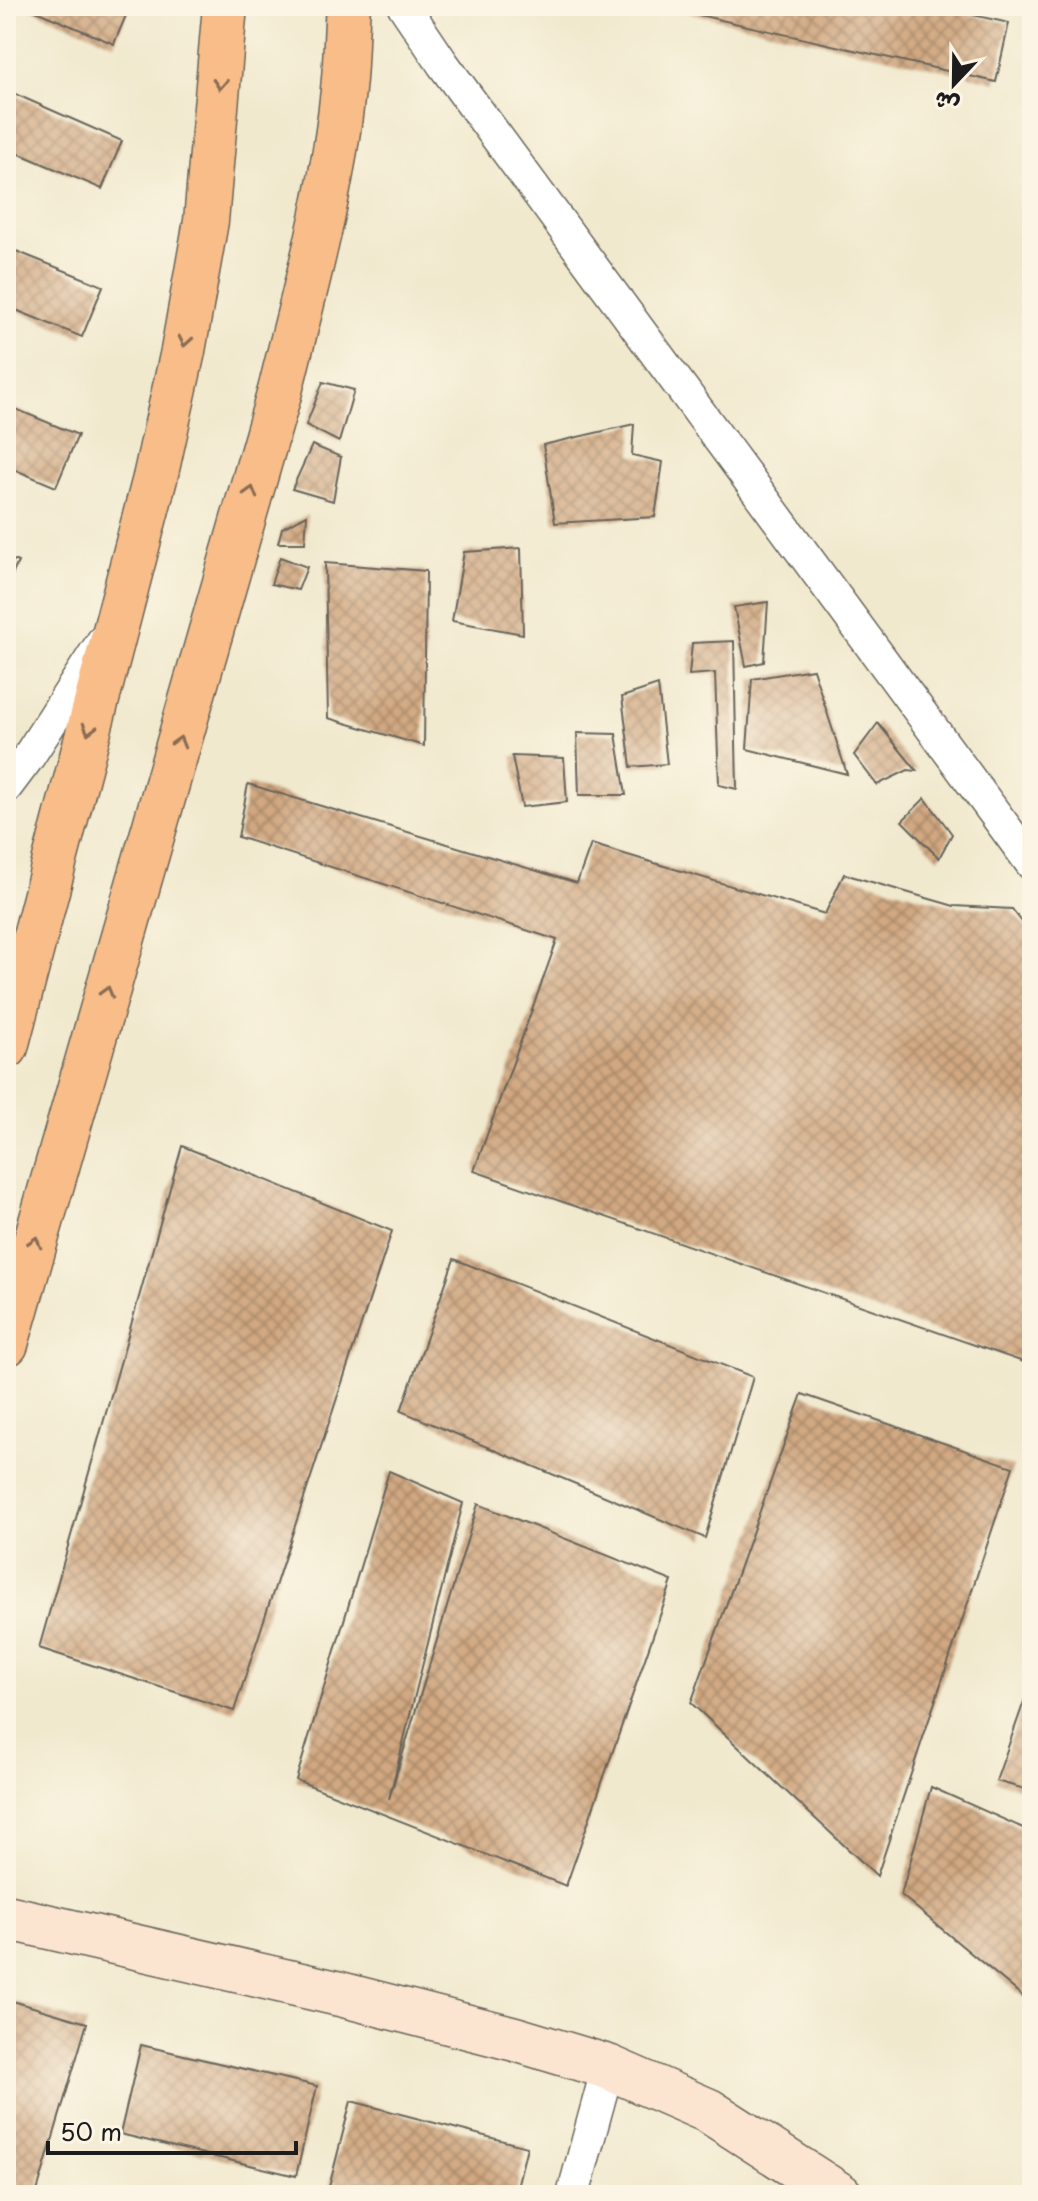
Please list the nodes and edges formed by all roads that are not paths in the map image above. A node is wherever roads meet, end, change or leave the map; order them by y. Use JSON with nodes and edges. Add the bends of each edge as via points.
{"nodes":[{"id":1,"x":225,"y":6,"type":"edge"},
{"id":2,"x":348,"y":6,"type":"edge"},
{"id":3,"x":404,"y":6,"type":"edge"},
{"id":4,"x":117,"y":618,"type":"junction"},
{"id":5,"x":6,"y":787,"type":"edge"},
{"id":6,"x":1032,"y":864,"type":"edge"},
{"id":7,"x":6,"y":1047,"type":"edge"},
{"id":8,"x":6,"y":1344,"type":"edge"},
{"id":9,"x":6,"y":1917,"type":"edge"},
{"id":10,"x":608,"y":2067,"type":"junction"},
{"id":11,"x":573,"y":2195,"type":"edge"},
{"id":12,"x":840,"y":2195,"type":"edge"}],
"edges":[{"from":1,"to":4,"type":"main road","one_way":true,"via":[[201,250],[155,478]]},
{"from":8,"to":2,"type":"main road","one_way":true,"via":[[280,391],[334,156]]},
{"from":3,"to":6,"type":"street"},
{"from":4,"to":5,"type":"street"},
{"from":4,"to":7,"type":"main road","one_way":true},
{"from":9,"to":10,"type":"street","via":[[340,1994]]},
{"from":10,"to":11,"type":"street"},
{"from":10,"to":12,"type":"street","via":[[709,2111]]}]}
